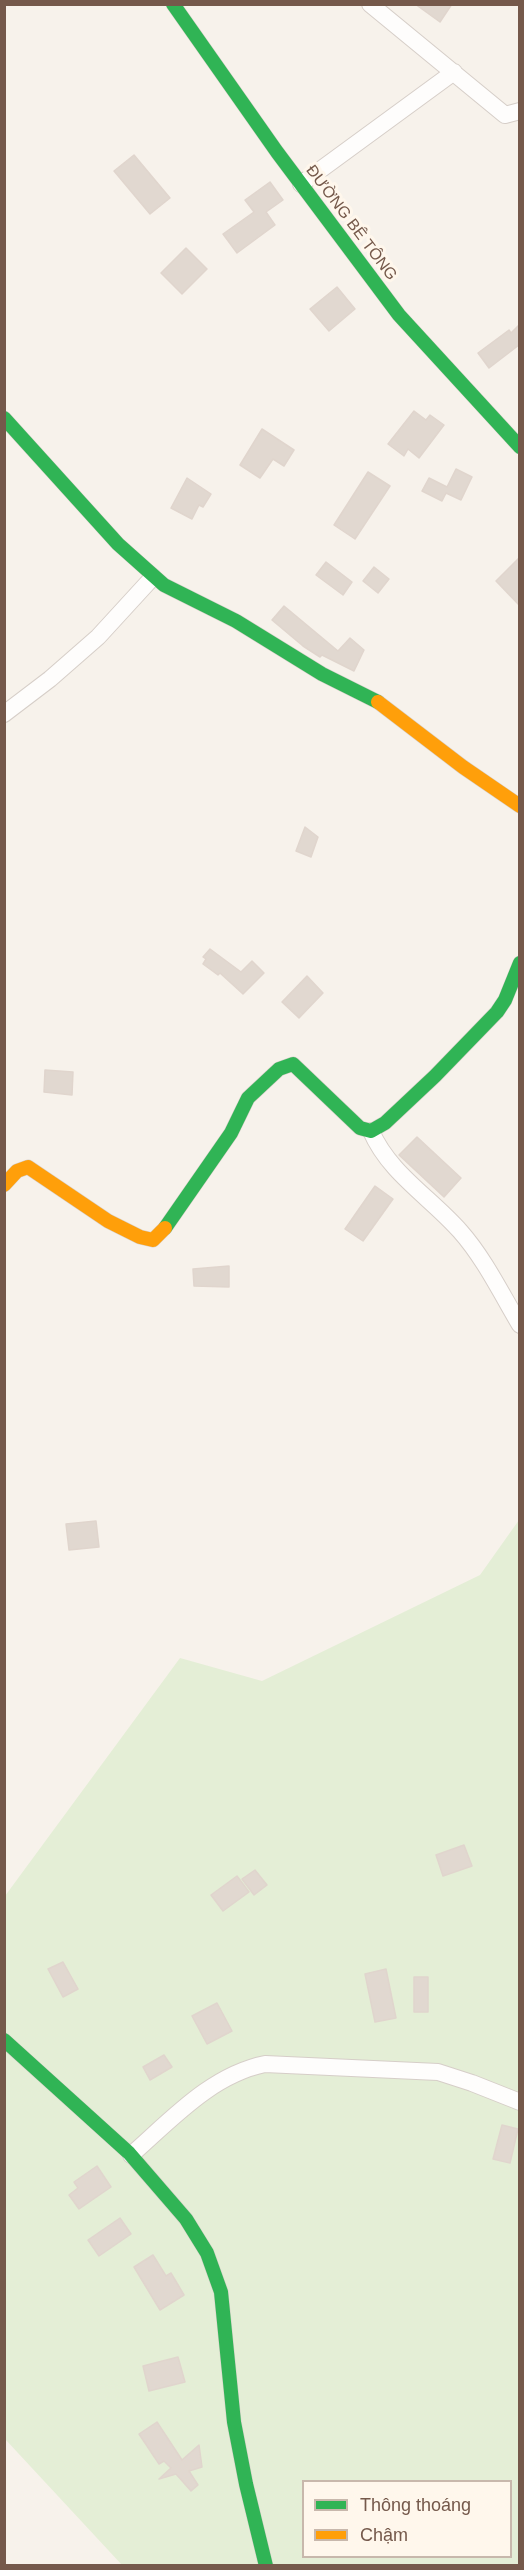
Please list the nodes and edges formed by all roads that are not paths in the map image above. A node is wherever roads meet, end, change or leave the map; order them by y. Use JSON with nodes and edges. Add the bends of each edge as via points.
{"nodes":[{"id":1,"x":173,"y":4,"type":"edge"},
{"id":2,"x":370,"y":4,"type":"edge"},
{"id":3,"x":454,"y":72,"type":"junction"},
{"id":4,"x":519,"y":111,"type":"edge"},
{"id":5,"x":301,"y":184,"type":"junction"},
{"id":6,"x":4,"y":418,"type":"edge"},
{"id":7,"x":519,"y":447,"type":"edge"},
{"id":8,"x":153,"y":577,"type":"junction"},
{"id":9,"x":4,"y":714,"type":"edge"},
{"id":10,"x":519,"y":806,"type":"edge"},
{"id":11,"x":519,"y":963,"type":"edge"},
{"id":12,"x":371,"y":1131,"type":"junction"},
{"id":13,"x":4,"y":1185,"type":"edge"},
{"id":14,"x":519,"y":1325,"type":"edge"},
{"id":15,"x":4,"y":2040,"type":"edge"},
{"id":16,"x":519,"y":2102,"type":"edge"},
{"id":17,"x":131,"y":2155,"type":"junction"},
{"id":18,"x":266,"y":2565,"type":"edge"}],
"edges":[{"from":1,"to":5,"type":"street","name":"ĐƯỜNG BÊ TÔNG"},
{"from":2,"to":3,"type":"street"},
{"from":3,"to":4,"type":"street","via":[[505,115]]},
{"from":3,"to":5,"type":"street"},
{"from":5,"to":7,"type":"street","name":"ĐƯỜNG BÊ TÔNG","via":[[399,315]]},
{"from":6,"to":8,"type":"street"},
{"from":8,"to":9,"type":"street","via":[[98,637]]},
{"from":8,"to":10,"type":"street","via":[[380,703]]},
{"from":11,"to":12,"type":"street","via":[[497,1012],[435,1076],[385,1123]]},
{"from":12,"to":13,"type":"street","via":[[360,1128],[300,1069],[286,1065],[248,1098],[231,1133],[165,1229],[153,1240],[119,1227],[28,1167],[16,1170]]},
{"from":12,"to":14,"type":"street","via":[[385,1158],[472,1245]]},
{"from":15,"to":17,"type":"street"},
{"from":16,"to":17,"type":"street","via":[[438,2072],[264,2064],[246,2068],[213,2085]]},
{"from":17,"to":18,"type":"street","via":[[194,2230],[221,2289],[241,2472]]}]}
